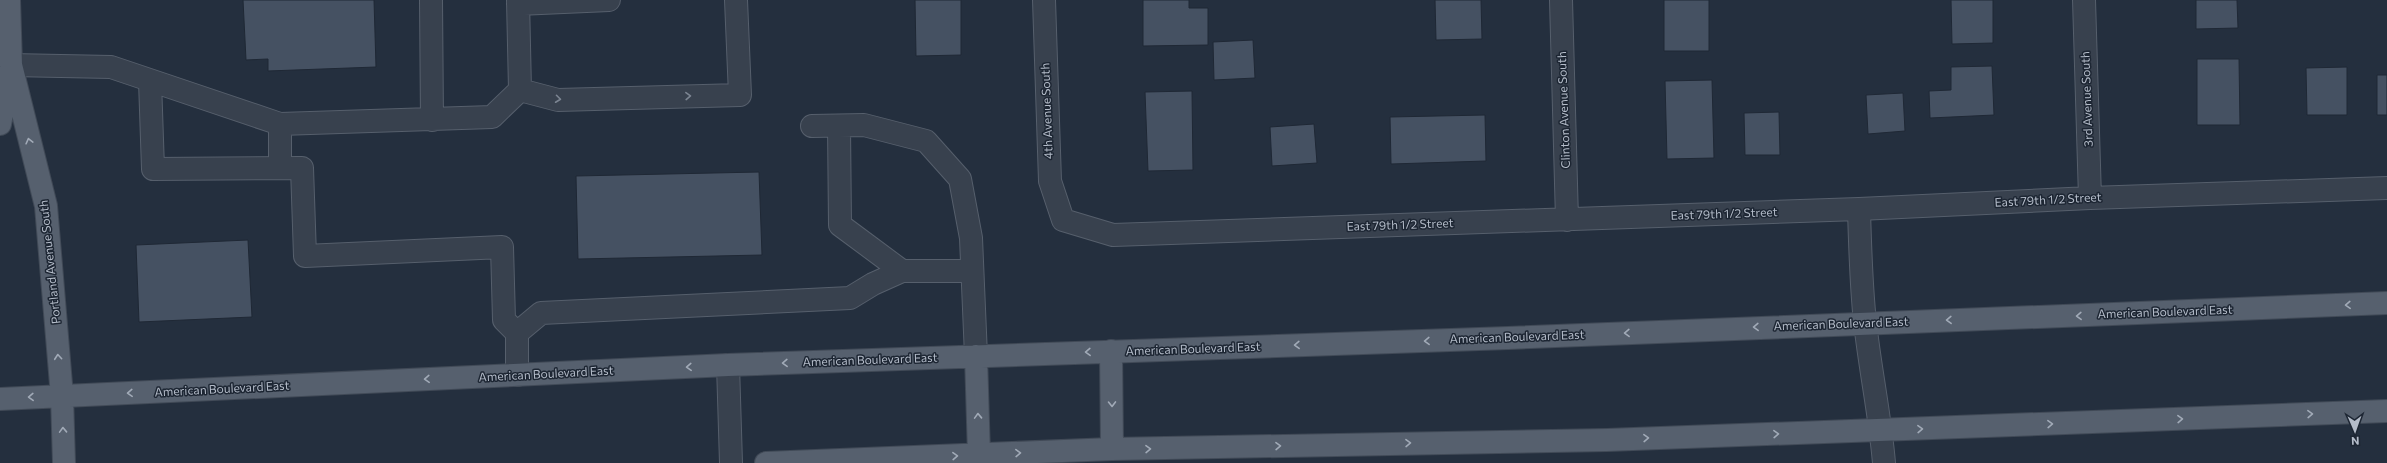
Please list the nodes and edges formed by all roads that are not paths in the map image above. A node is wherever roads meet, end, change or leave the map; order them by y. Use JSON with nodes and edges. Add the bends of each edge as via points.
{"nodes":[{"id":1,"x":9,"y":0,"type":"edge"},
{"id":2,"x":431,"y":0,"type":"edge"},
{"id":3,"x":609,"y":0,"type":"edge"},
{"id":4,"x":736,"y":0,"type":"edge"},
{"id":5,"x":1044,"y":0,"type":"edge"},
{"id":6,"x":1561,"y":0,"type":"edge"},
{"id":7,"x":2084,"y":0,"type":"edge"},
{"id":8,"x":518,"y":2,"type":"edge"},
{"id":9,"x":11,"y":65,"type":"junction"},
{"id":10,"x":150,"y":81,"type":"junction"},
{"id":11,"x":520,"y":90,"type":"junction"},
{"id":12,"x":432,"y":120,"type":"junction"},
{"id":13,"x":0,"y":124,"type":"edge"},
{"id":14,"x":280,"y":124,"type":"junction"},
{"id":15,"x":812,"y":126,"type":"dead end"},
{"id":16,"x":839,"y":126,"type":"junction"},
{"id":17,"x":280,"y":168,"type":"junction"},
{"id":18,"x":2387,"y":188,"type":"edge"},
{"id":19,"x":2090,"y":198,"type":"junction"},
{"id":20,"x":1859,"y":209,"type":"junction"},
{"id":21,"x":1063,"y":220,"type":"joint"},
{"id":22,"x":1567,"y":220,"type":"junction"},
{"id":23,"x":902,"y":271,"type":"junction"},
{"id":24,"x":972,"y":271,"type":"junction"},
{"id":25,"x":2387,"y":303,"type":"edge"},
{"id":26,"x":1865,"y":323,"type":"junction"},
{"id":27,"x":517,"y":333,"type":"junction"},
{"id":28,"x":1111,"y":351,"type":"junction"},
{"id":29,"x":976,"y":356,"type":"junction"},
{"id":30,"x":728,"y":365,"type":"junction"},
{"id":31,"x":517,"y":375,"type":"junction"},
{"id":32,"x":62,"y":396,"type":"junction"},
{"id":33,"x":0,"y":399,"type":"edge"},
{"id":34,"x":2387,"y":412,"type":"edge"},
{"id":35,"x":1881,"y":430,"type":"junction"},
{"id":36,"x":979,"y":454,"type":"junction"},
{"id":37,"x":1112,"y":456,"type":"edge"},
{"id":38,"x":64,"y":463,"type":"edge"},
{"id":39,"x":731,"y":463,"type":"edge"},
{"id":40,"x":766,"y":463,"type":"edge"},
{"id":41,"x":1884,"y":463,"type":"edge"}],
"edges":[{"from":1,"to":9,"type":"main road","name":"Portland Avenue South"},
{"from":2,"to":12,"type":"street"},
{"from":3,"to":8,"type":"street"},
{"from":11,"to":4,"type":"street","one_way":true,"via":[[558,100],[740,95]]},
{"from":5,"to":21,"type":"street","name":"4th Avenue South","via":[[1050,181]]},
{"from":6,"to":22,"type":"street","name":"Clinton Avenue South"},
{"from":7,"to":19,"type":"street","name":"3rd Avenue South"},
{"from":8,"to":11,"type":"street"},
{"from":9,"to":10,"type":"street","via":[[111,67]]},
{"from":9,"to":13,"type":"main road","name":"Portland Avenue South"},
{"from":32,"to":9,"type":"main road","name":"Portland Avenue South","one_way":true,"via":[[46,206]]},
{"from":10,"to":14,"type":"street"},
{"from":10,"to":17,"type":"street","via":[[153,169]]},
{"from":11,"to":12,"type":"street","via":[[492,117]]},
{"from":12,"to":14,"type":"street"},
{"from":14,"to":17,"type":"street"},
{"from":15,"to":16,"type":"street"},
{"from":16,"to":23,"type":"street","via":[[840,225]]},
{"from":16,"to":24,"type":"street","via":[[864,125],[926,141],[960,179],[971,238]]},
{"from":17,"to":27,"type":"street","via":[[302,168],[304,256],[502,247],[504,320]]},
{"from":18,"to":19,"type":"street","name":"East 79th 1/2 Street"},
{"from":19,"to":20,"type":"street","name":"East 79th 1/2 Street"},
{"from":20,"to":22,"type":"street","name":"East 79th 1/2 Street"},
{"from":20,"to":26,"type":"street"},
{"from":21,"to":22,"type":"street","name":"East 79th 1/2 Street","via":[[1113,235]]},
{"from":23,"to":24,"type":"street"},
{"from":23,"to":27,"type":"street","via":[[850,298],[541,313]]},
{"from":24,"to":29,"type":"street"},
{"from":25,"to":26,"type":"main road","name":"American Boulevard East","one_way":true},
{"from":26,"to":28,"type":"main road","name":"American Boulevard East","one_way":true},
{"from":26,"to":35,"type":"street"},
{"from":27,"to":31,"type":"street"},
{"from":28,"to":29,"type":"main road","name":"American Boulevard East","one_way":true},
{"from":28,"to":37,"type":"main road","one_way":true},
{"from":29,"to":30,"type":"main road","name":"American Boulevard East","one_way":true},
{"from":36,"to":29,"type":"main road","one_way":true},
{"from":30,"to":31,"type":"main road","name":"American Boulevard East","one_way":true},
{"from":30,"to":39,"type":"street"},
{"from":31,"to":32,"type":"main road","name":"American Boulevard East","one_way":true},
{"from":32,"to":33,"type":"main road","name":"American Boulevard East","one_way":true},
{"from":38,"to":32,"type":"main road","name":"Portland Avenue South","one_way":true},
{"from":35,"to":34,"type":"main road","one_way":true},
{"from":37,"to":35,"type":"main road","one_way":true},
{"from":35,"to":41,"type":"street"},
{"from":36,"to":37,"type":"main road","one_way":true},
{"from":40,"to":36,"type":"main road","one_way":true}]}
